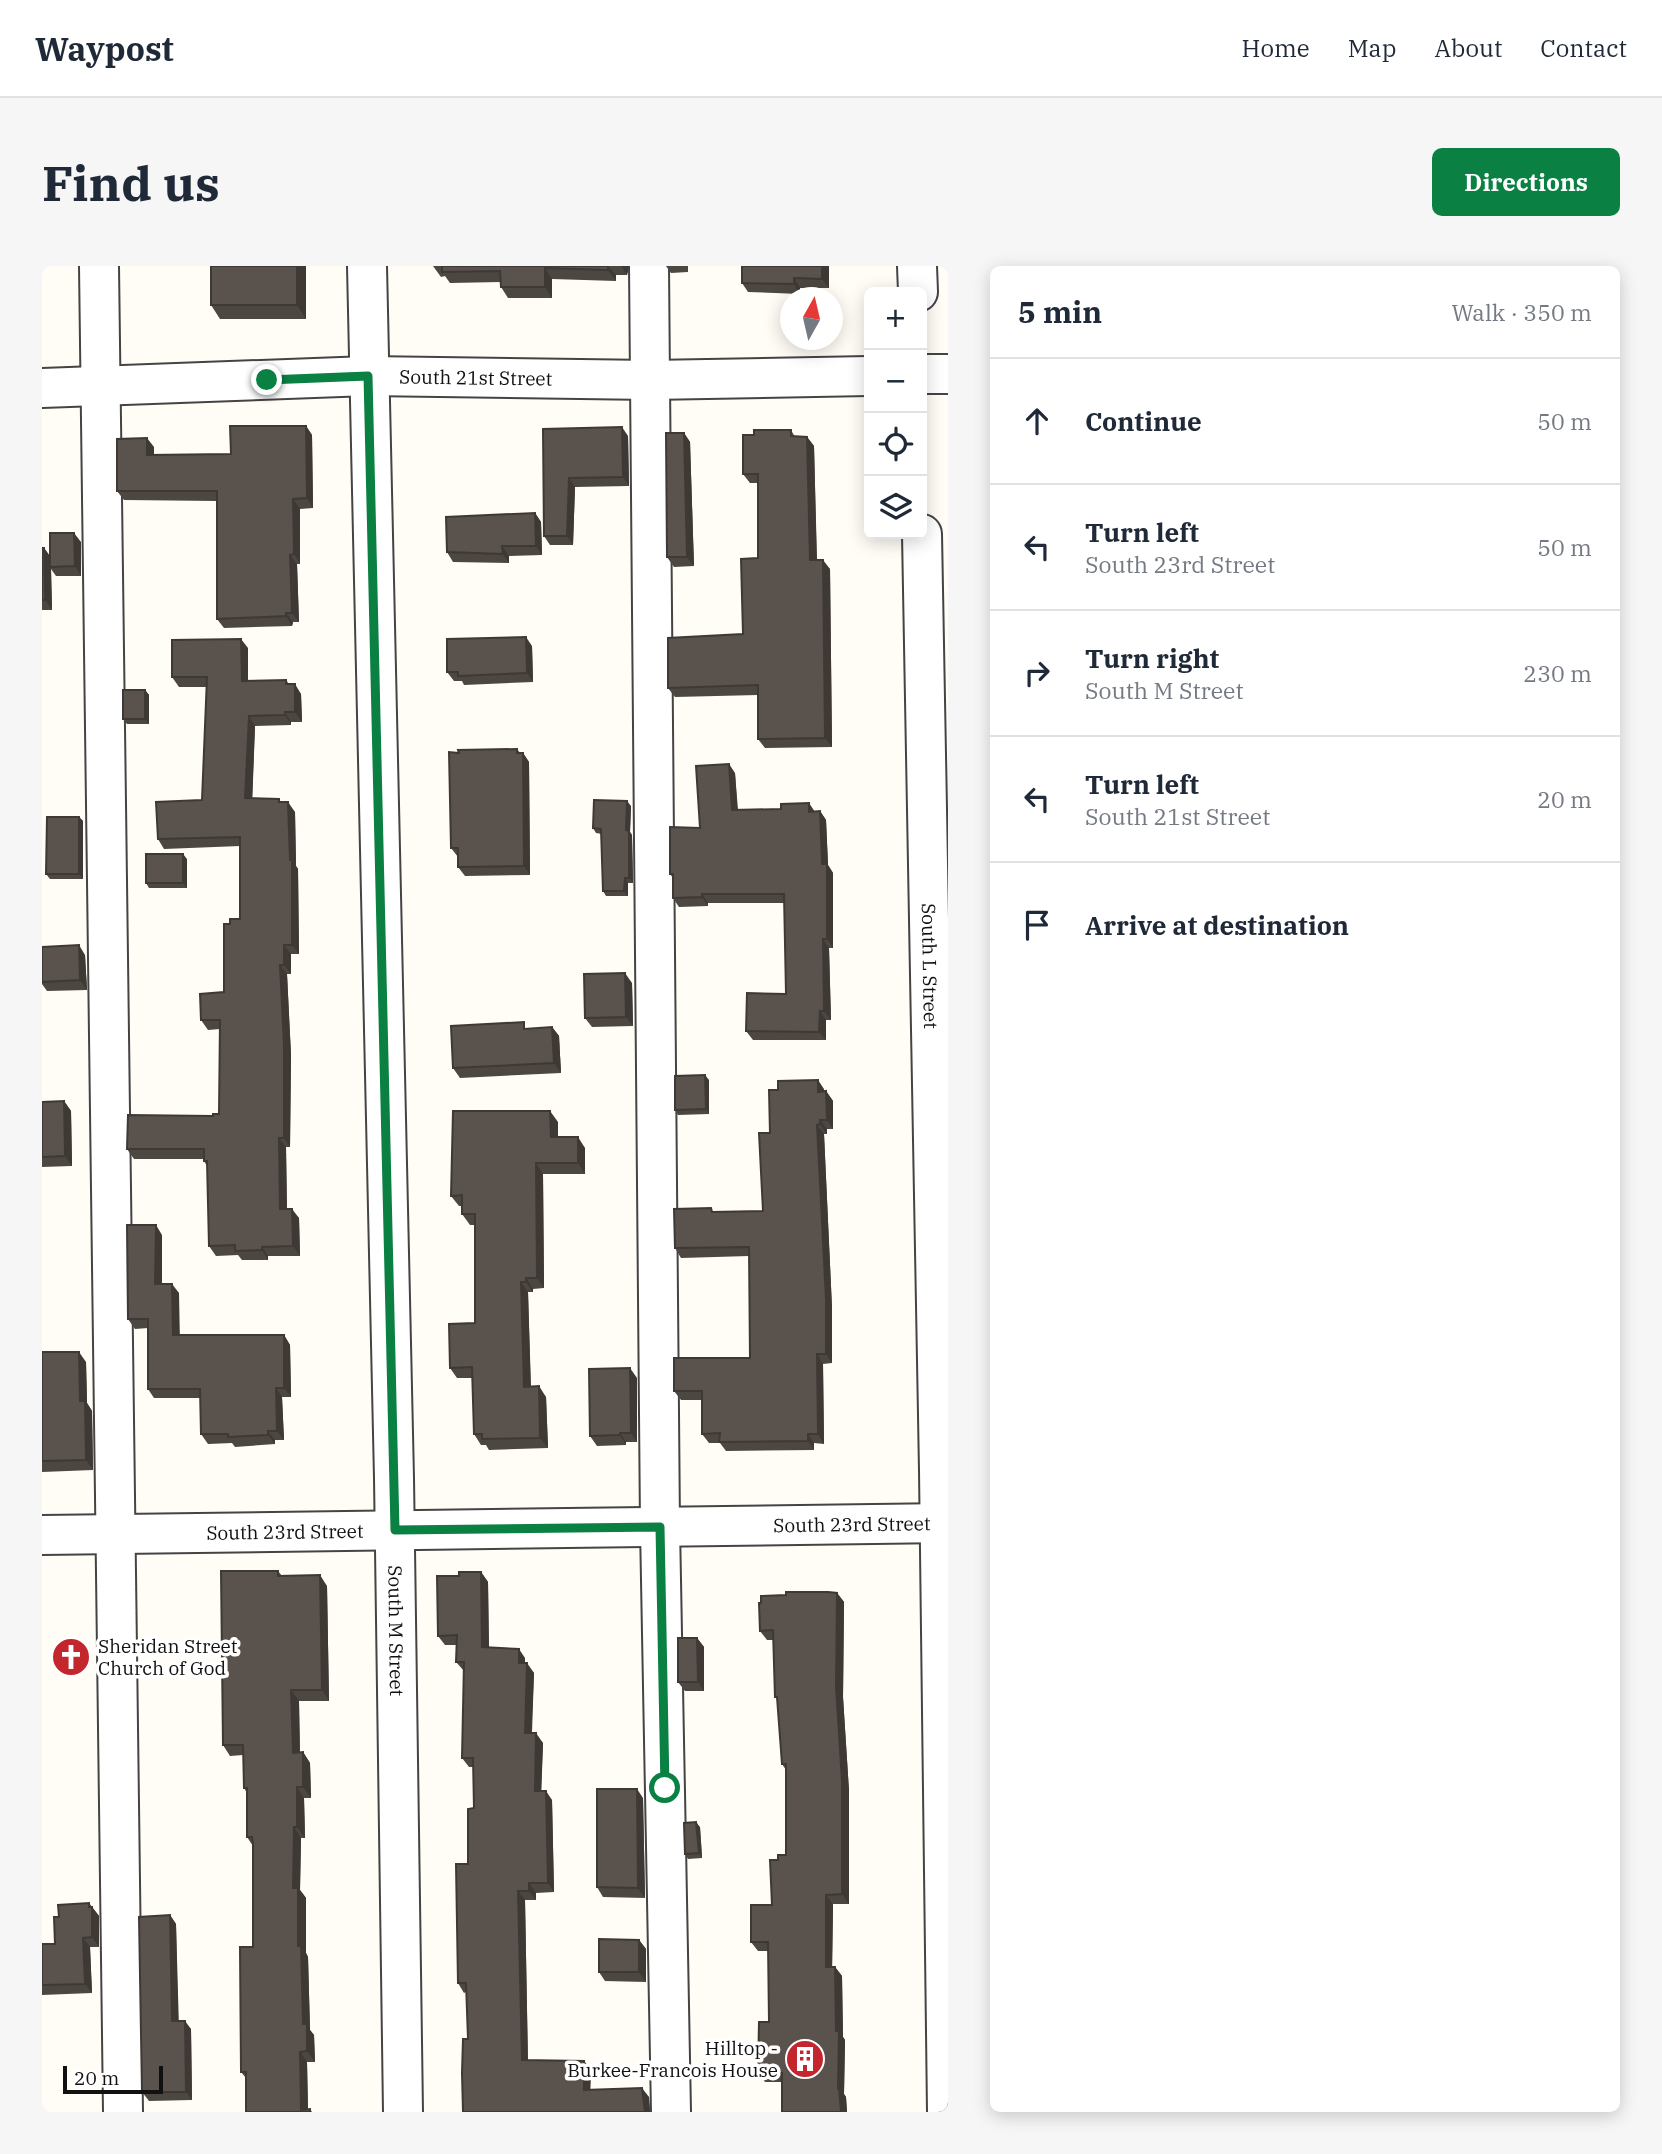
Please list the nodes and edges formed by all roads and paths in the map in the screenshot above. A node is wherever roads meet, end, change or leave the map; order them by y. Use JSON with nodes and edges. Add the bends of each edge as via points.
{"nodes":[{"id":1,"x":99,"y":266,"type":"edge"},
{"id":2,"x":367,"y":266,"type":"edge"},
{"id":3,"x":649,"y":266,"type":"edge"},
{"id":4,"x":918,"y":266,"type":"edge"},
{"id":5,"x":918,"y":287,"type":"edge"},
{"id":6,"x":927,"y":374,"type":"edge"},
{"id":7,"x":948,"y":374,"type":"edge"},
{"id":8,"x":368,"y":376,"type":"junction"},
{"id":9,"x":864,"y":376,"type":"edge"},
{"id":10,"x":651,"y":380,"type":"junction"},
{"id":11,"x":42,"y":388,"type":"edge"},
{"id":12,"x":101,"y":388,"type":"junction"},
{"id":13,"x":922,"y":539,"type":"edge"},
{"id":14,"x":944,"y":1523,"type":"edge"},
{"id":15,"x":660,"y":1527,"type":"junction"},
{"id":16,"x":395,"y":1530,"type":"junction"},
{"id":17,"x":115,"y":1534,"type":"junction"},
{"id":18,"x":42,"y":1535,"type":"edge"},
{"id":19,"x":123,"y":2112,"type":"edge"},
{"id":20,"x":403,"y":2112,"type":"edge"},
{"id":21,"x":671,"y":2112,"type":"edge"},
{"id":22,"x":947,"y":2112,"type":"edge"}],
"edges":[{"from":1,"to":12,"type":"street"},
{"from":2,"to":8,"type":"street","name":"South M Street"},
{"from":3,"to":10,"type":"street"},
{"from":4,"to":5,"type":"street"},
{"from":6,"to":7,"type":"street"},
{"from":8,"to":10,"type":"street","name":"South 21st Street"},
{"from":8,"to":12,"type":"street","name":"South 21st Street"},
{"from":8,"to":16,"type":"street","name":"South M Street"},
{"from":9,"to":10,"type":"street","name":"South 21st Street"},
{"from":10,"to":15,"type":"street"},
{"from":11,"to":12,"type":"street","name":"South 21st Street"},
{"from":12,"to":17,"type":"street"},
{"from":13,"to":14,"type":"street","name":"South L Street"},
{"from":14,"to":15,"type":"street","name":"South 23rd Street"},
{"from":14,"to":22,"type":"street","name":"South L Street"},
{"from":15,"to":16,"type":"street","name":"South 23rd Street"},
{"from":15,"to":21,"type":"street"},
{"from":16,"to":17,"type":"street","name":"South 23rd Street"},
{"from":16,"to":20,"type":"street","name":"South M Street"},
{"from":17,"to":18,"type":"street","name":"South 23rd Street"},
{"from":17,"to":19,"type":"street"}]}
